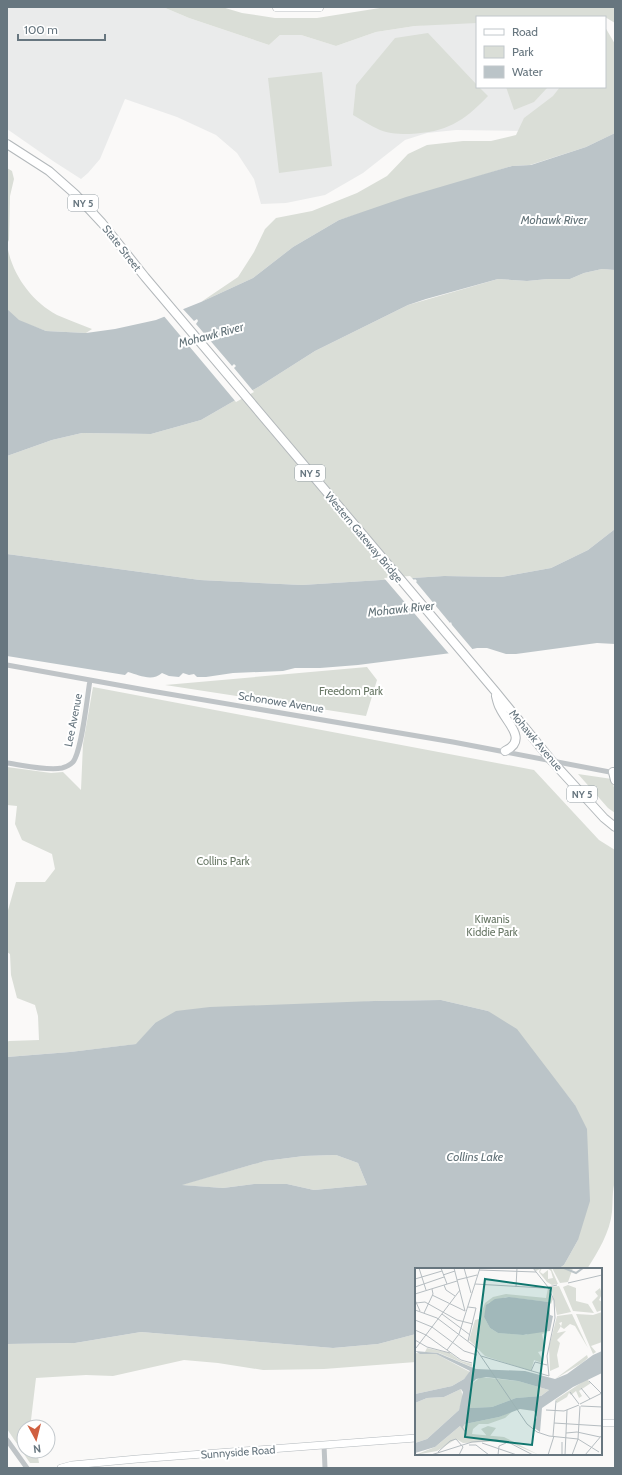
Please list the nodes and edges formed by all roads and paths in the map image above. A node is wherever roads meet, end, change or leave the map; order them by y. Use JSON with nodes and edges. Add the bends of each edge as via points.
{"nodes":[{"id":1,"x":277,"y":7,"type":"edge"},
{"id":2,"x":319,"y":7,"type":"edge"},
{"id":3,"x":7,"y":144,"type":"edge"},
{"id":4,"x":145,"y":277,"type":"joint"},
{"id":5,"x":7,"y":665,"type":"edge"},
{"id":6,"x":475,"y":669,"type":"joint"},
{"id":7,"x":90,"y":680,"type":"junction"},
{"id":8,"x":495,"y":691,"type":"junction"},
{"id":9,"x":505,"y":751,"type":"junction"},
{"id":10,"x":551,"y":760,"type":"junction"},
{"id":11,"x":7,"y":763,"type":"edge"},
{"id":12,"x":614,"y":775,"type":"edge"},
{"id":13,"x":615,"y":826,"type":"edge"},
{"id":14,"x":615,"y":1423,"type":"edge"},
{"id":15,"x":602,"y":1424,"type":"edge"},
{"id":16,"x":415,"y":1438,"type":"edge"},
{"id":17,"x":7,"y":1440,"type":"edge"},
{"id":18,"x":324,"y":1445,"type":"junction"},
{"id":19,"x":27,"y":1468,"type":"edge"},
{"id":20,"x":61,"y":1468,"type":"edge"},
{"id":21,"x":325,"y":1468,"type":"edge"}],
"edges":[{"from":1,"to":2,"type":"highway"},
{"from":3,"to":4,"type":"main road","name":"State Street","number":"NY 5","via":[[49,170],[74,194],[102,223]]},
{"from":4,"to":6,"type":"main road","name":"Western Gateway Bridge","number":"NY 5"},
{"from":5,"to":7,"type":"street","name":"Schonowe Avenue"},
{"from":6,"to":8,"type":"main road","name":"Mohawk Avenue","number":"NY 5"},
{"from":7,"to":9,"type":"street","name":"Schonowe Avenue"},
{"from":7,"to":11,"type":"street","name":"Lee Avenue","via":[[81,734],[72,763],[64,768]]},
{"from":8,"to":9,"type":"main road","via":[[500,709],[516,738],[514,745]]},
{"from":8,"to":10,"type":"main road","name":"Mohawk Avenue","number":"NY 5"},
{"from":9,"to":10,"type":"street","name":"Schonowe Avenue"},
{"from":10,"to":12,"type":"street","name":"Schonowe Avenue"},
{"from":10,"to":13,"type":"main road","name":"Mohawk Avenue","number":"NY 5","via":[[604,818]]},
{"from":14,"to":15,"type":"street"},
{"from":16,"to":18,"type":"street","name":"Sunnyside Road"},
{"from":17,"to":19,"type":"street"},
{"from":18,"to":20,"type":"street","name":"Sunnyside Road","via":[[137,1459]]},
{"from":18,"to":21,"type":"street"}]}
